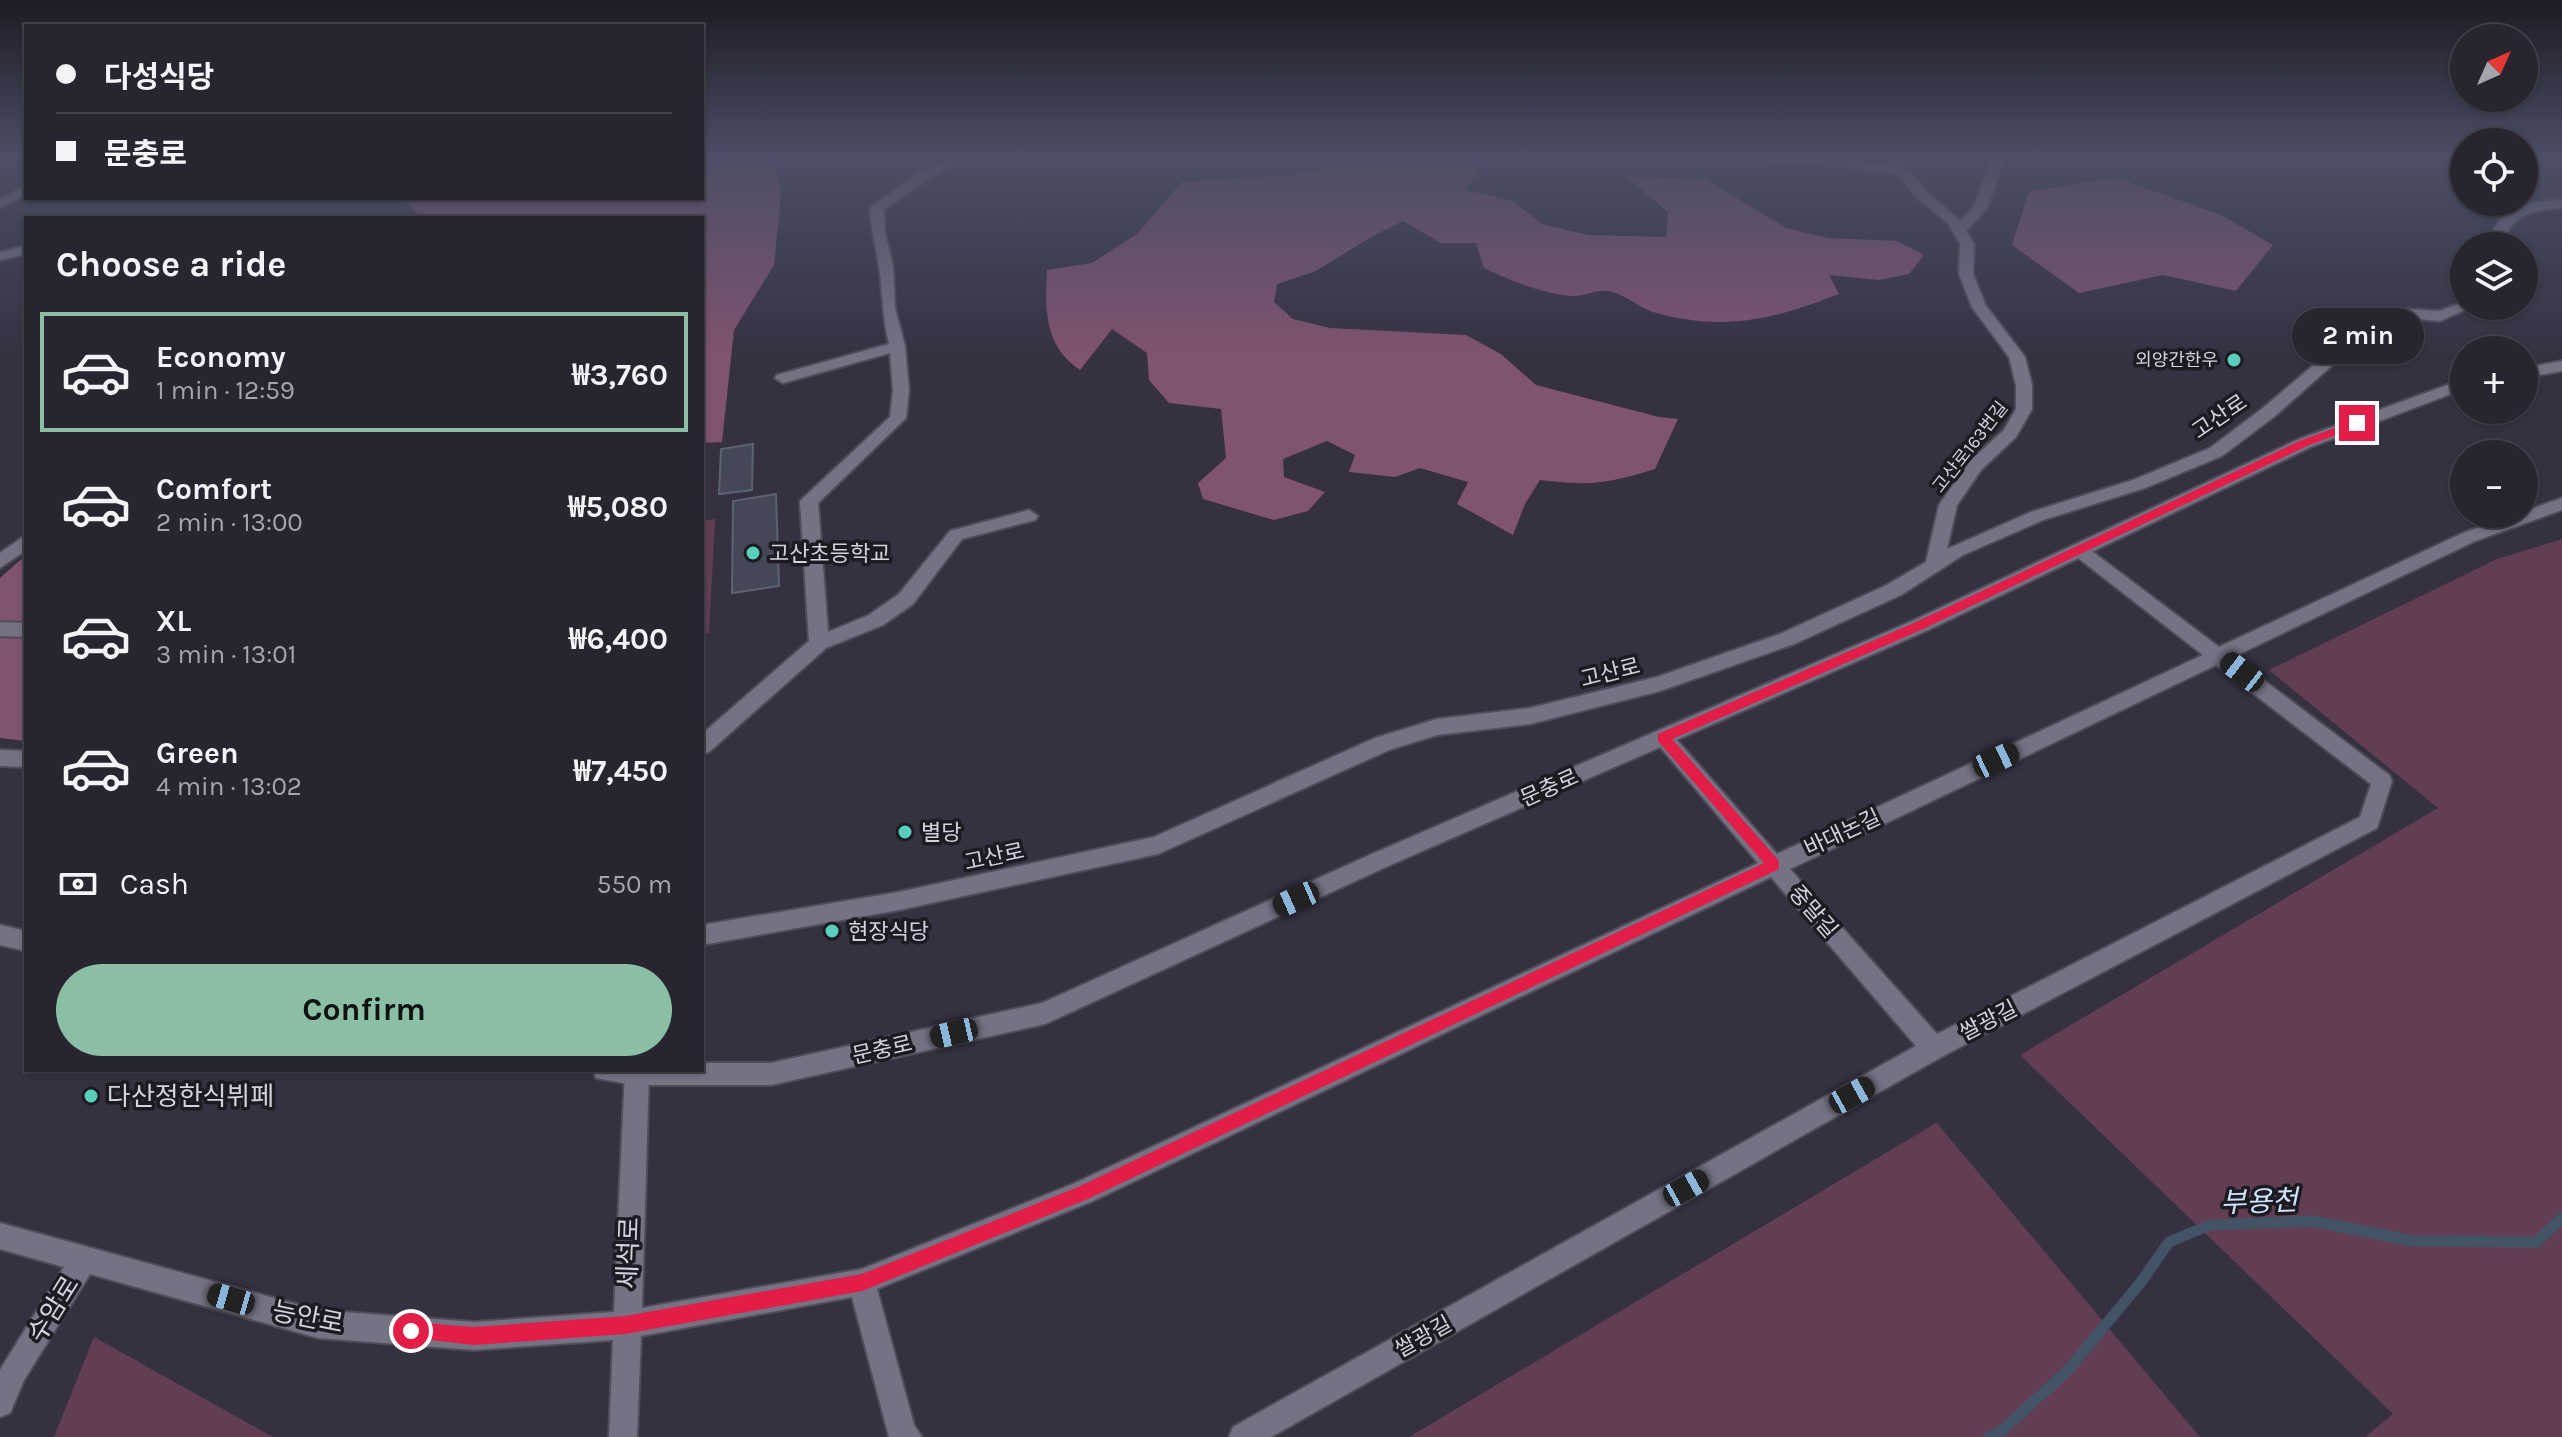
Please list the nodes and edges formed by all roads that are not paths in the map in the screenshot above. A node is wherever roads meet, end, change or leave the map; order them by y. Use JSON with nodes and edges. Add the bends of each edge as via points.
{"nodes":[{"id":1,"x":878,"y":224,"type":"edge"},
{"id":2,"x":1955,"y":224,"type":"edge"},
{"id":3,"x":1965,"y":224,"type":"edge"},
{"id":4,"x":1959,"y":231,"type":"junction"},
{"id":5,"x":24,"y":250,"type":"edge"},
{"id":6,"x":0,"y":256,"type":"edge"},
{"id":7,"x":2450,"y":312,"type":"edge"},
{"id":8,"x":897,"y":346,"type":"junction"},
{"id":9,"x":2562,"y":366,"type":"edge"},
{"id":10,"x":2538,"y":370,"type":"edge"},
{"id":11,"x":783,"y":378,"type":"dead end"},
{"id":12,"x":2450,"y":389,"type":"edge"},
{"id":13,"x":2562,"y":504,"type":"edge"},
{"id":14,"x":1029,"y":516,"type":"dead end"},
{"id":15,"x":24,"y":542,"type":"edge"},
{"id":16,"x":2079,"y":550,"type":"junction"},
{"id":17,"x":0,"y":562,"type":"edge"},
{"id":18,"x":1934,"y":566,"type":"junction"},
{"id":19,"x":0,"y":629,"type":"edge"},
{"id":20,"x":24,"y":630,"type":"edge"},
{"id":21,"x":819,"y":643,"type":"junction"},
{"id":22,"x":2219,"y":654,"type":"junction"},
{"id":23,"x":1663,"y":737,"type":"junction"},
{"id":24,"x":704,"y":744,"type":"edge"},
{"id":25,"x":0,"y":758,"type":"edge"},
{"id":26,"x":24,"y":759,"type":"edge"},
{"id":27,"x":1774,"y":865,"type":"junction"},
{"id":28,"x":0,"y":935,"type":"edge"},
{"id":29,"x":704,"y":938,"type":"edge"},
{"id":30,"x":24,"y":941,"type":"edge"},
{"id":31,"x":1934,"y":1048,"type":"junction"},
{"id":32,"x":636,"y":1072,"type":"edge"},
{"id":33,"x":0,"y":1236,"type":"edge"},
{"id":34,"x":85,"y":1258,"type":"junction"},
{"id":35,"x":862,"y":1282,"type":"junction"},
{"id":36,"x":625,"y":1325,"type":"junction"},
{"id":37,"x":0,"y":1403,"type":"edge"},
{"id":38,"x":623,"y":1437,"type":"edge"},
{"id":39,"x":908,"y":1437,"type":"edge"},
{"id":40,"x":1243,"y":1437,"type":"edge"}],
"edges":[{"from":1,"to":8,"type":"street"},
{"from":2,"to":4,"type":"street"},
{"from":3,"to":4,"type":"street"},
{"from":4,"to":18,"type":"street","name":"고산로163번길","via":[[1967,244],[1966,274],[1979,307],[2017,357],[2024,409],[1948,505]]},
{"from":5,"to":6,"type":"street"},
{"from":7,"to":18,"type":"street","name":"고산로","via":[[2407,313],[2383,320],[2360,333],[2216,452],[2139,484],[2037,516]]},
{"from":8,"to":11,"type":"street"},
{"from":8,"to":21,"type":"street","via":[[898,418],[809,501]]},
{"from":9,"to":10,"type":"street"},
{"from":12,"to":16,"type":"street","name":"문충로","via":[[2305,443]]},
{"from":13,"to":22,"type":"street","name":"바대논길","via":[[2469,537]]},
{"from":14,"to":21,"type":"street","via":[[956,535],[906,599],[876,620]]},
{"from":15,"to":17,"type":"street"},
{"from":16,"to":22,"type":"street","name":"쌀광길"},
{"from":16,"to":23,"type":"street","name":"문충로"},
{"from":18,"to":29,"type":"street","name":"고산로","via":[[1787,639],[1660,684],[1530,716],[1437,727],[1382,744],[1158,845]]},
{"from":19,"to":20,"type":"street"},
{"from":21,"to":24,"type":"street"},
{"from":22,"to":27,"type":"street","name":"바대논길"},
{"from":22,"to":31,"type":"street","name":"쌀광길","via":[[2382,781],[2369,822]]},
{"from":23,"to":27,"type":"street","name":"중말길"},
{"from":23,"to":32,"type":"street","name":"문충로","via":[[1045,1013],[771,1074]]},
{"from":25,"to":26,"type":"street"},
{"from":27,"to":31,"type":"street","name":"중말길"},
{"from":27,"to":35,"type":"street","name":"바대논길","via":[[1084,1192]]},
{"from":28,"to":30,"type":"street"},
{"from":31,"to":40,"type":"street","name":"쌀광길"},
{"from":32,"to":36,"type":"street","name":"세석로"},
{"from":33,"to":34,"type":"street","name":"능안로"},
{"from":34,"to":36,"type":"street","name":"능안로","via":[[318,1324],[474,1336]]},
{"from":34,"to":37,"type":"street","name":"수암로","via":[[14,1370]]},
{"from":35,"to":36,"type":"street","name":"바대논길"},
{"from":35,"to":39,"type":"street","via":[[902,1434]]},
{"from":36,"to":38,"type":"street","name":"세석로"}]}
